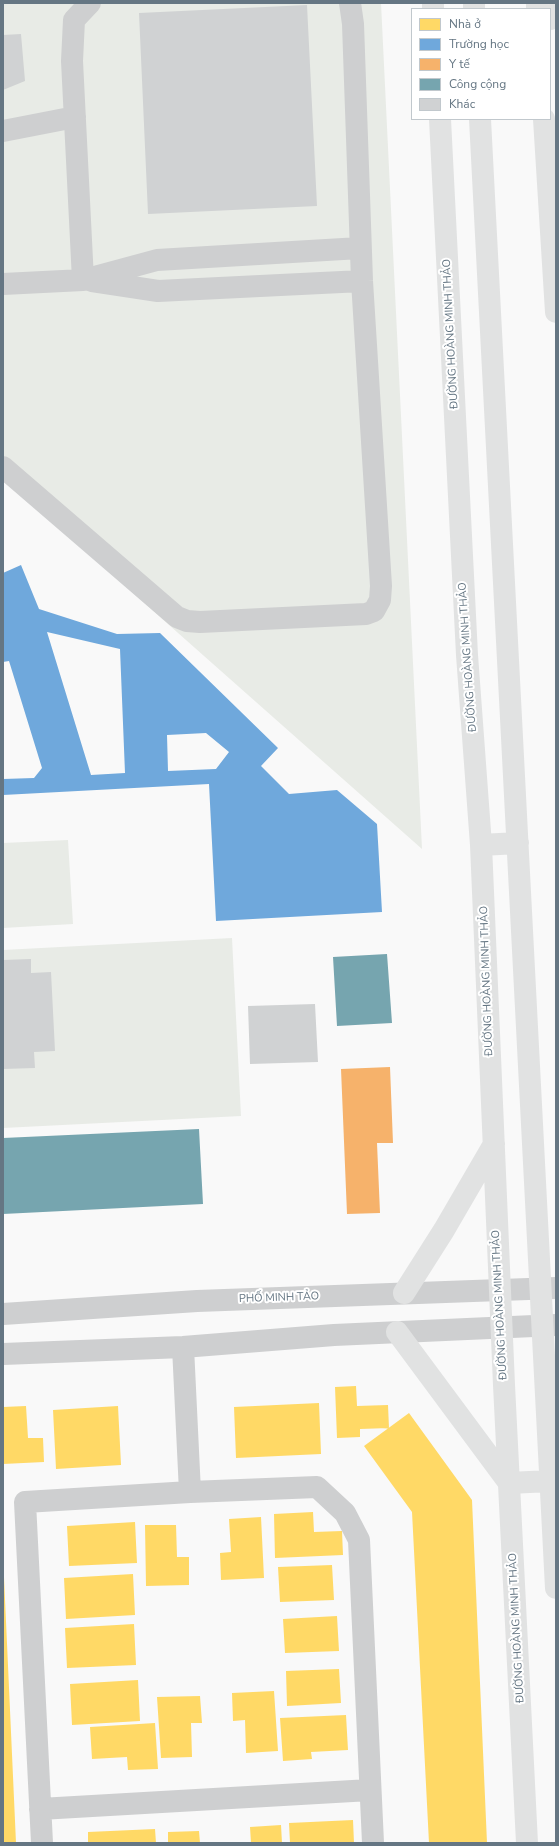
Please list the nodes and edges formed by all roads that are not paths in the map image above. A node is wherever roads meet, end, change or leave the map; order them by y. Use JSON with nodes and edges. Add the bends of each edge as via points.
{"nodes":[{"id":1,"x":90,"y":3,"type":"edge"},
{"id":2,"x":350,"y":3,"type":"edge"},
{"id":3,"x":75,"y":117,"type":"junction"},
{"id":4,"x":440,"y":120,"type":"edge"},
{"id":5,"x":480,"y":120,"type":"edge"},
{"id":6,"x":544,"y":120,"type":"edge"},
{"id":7,"x":3,"y":131,"type":"edge"},
{"id":8,"x":360,"y":248,"type":"junction"},
{"id":9,"x":83,"y":280,"type":"junction"},
{"id":10,"x":362,"y":281,"type":"junction"},
{"id":11,"x":3,"y":284,"type":"edge"},
{"id":12,"x":556,"y":312,"type":"edge"},
{"id":13,"x":3,"y":467,"type":"edge"},
{"id":14,"x":518,"y":843,"type":"junction"},
{"id":15,"x":481,"y":845,"type":"junction"},
{"id":16,"x":494,"y":1144,"type":"junction"},
{"id":17,"x":556,"y":1288,"type":"edge"},
{"id":18,"x":404,"y":1294,"type":"junction"},
{"id":19,"x":3,"y":1314,"type":"edge"},
{"id":20,"x":550,"y":1325,"type":"edge"},
{"id":21,"x":501,"y":1327,"type":"junction"},
{"id":22,"x":397,"y":1332,"type":"junction"},
{"id":23,"x":182,"y":1347,"type":"junction"},
{"id":24,"x":3,"y":1354,"type":"edge"},
{"id":25,"x":550,"y":1481,"type":"junction"},
{"id":26,"x":509,"y":1483,"type":"junction"},
{"id":27,"x":190,"y":1492,"type":"junction"},
{"id":28,"x":556,"y":1588,"type":"edge"},
{"id":29,"x":370,"y":1790,"type":"junction"},
{"id":30,"x":40,"y":1809,"type":"junction"},
{"id":31,"x":42,"y":1843,"type":"edge"},
{"id":32,"x":373,"y":1843,"type":"edge"},
{"id":33,"x":528,"y":1843,"type":"edge"}],
"edges":[{"from":1,"to":3,"type":"street","via":[[74,20],[72,61]]},
{"from":2,"to":8,"type":"street","via":[[353,24]]},
{"from":3,"to":7,"type":"street"},
{"from":3,"to":9,"type":"street"},
{"from":4,"to":15,"type":"main road","name":"ĐƯỜNG HOÀNG MINH THẢO","via":[[467,655]]},
{"from":5,"to":14,"type":"main road"},
{"from":6,"to":12,"type":"main road"},
{"from":8,"to":9,"type":"street","via":[[157,260]]},
{"from":8,"to":10,"type":"street"},
{"from":9,"to":10,"type":"street","via":[[158,291]]},
{"from":9,"to":11,"type":"street"},
{"from":10,"to":13,"type":"street","via":[[381,586],[380,600],[374,611],[366,614],[200,622],[176,617]]},
{"from":14,"to":15,"type":"main road"},
{"from":14,"to":20,"type":"main road"},
{"from":15,"to":16,"type":"main road","name":"ĐƯỜNG HOÀNG MINH THẢO"},
{"from":16,"to":18,"type":"main road"},
{"from":16,"to":21,"type":"main road","name":"ĐƯỜNG HOÀNG MINH THẢO"},
{"from":17,"to":18,"type":"street","name":"PHỐ MINH TẢO"},
{"from":18,"to":19,"type":"street","name":"PHỐ MINH TẢO","via":[[197,1301]]},
{"from":20,"to":21,"type":"street"},
{"from":20,"to":25,"type":"main road"},
{"from":21,"to":22,"type":"street"},
{"from":21,"to":26,"type":"main road","name":"ĐƯỜNG HOÀNG MINH THẢO"},
{"from":22,"to":23,"type":"street"},
{"from":22,"to":26,"type":"main road"},
{"from":23,"to":24,"type":"street"},
{"from":23,"to":27,"type":"street"},
{"from":25,"to":26,"type":"main road"},
{"from":25,"to":28,"type":"main road"},
{"from":26,"to":33,"type":"main road","name":"ĐƯỜNG HOÀNG MINH THẢO"},
{"from":27,"to":29,"type":"street","via":[[316,1488],[345,1513],[359,1540]]},
{"from":27,"to":30,"type":"street","via":[[25,1502]]},
{"from":29,"to":30,"type":"street"},
{"from":29,"to":32,"type":"street"},
{"from":30,"to":31,"type":"street"}]}
